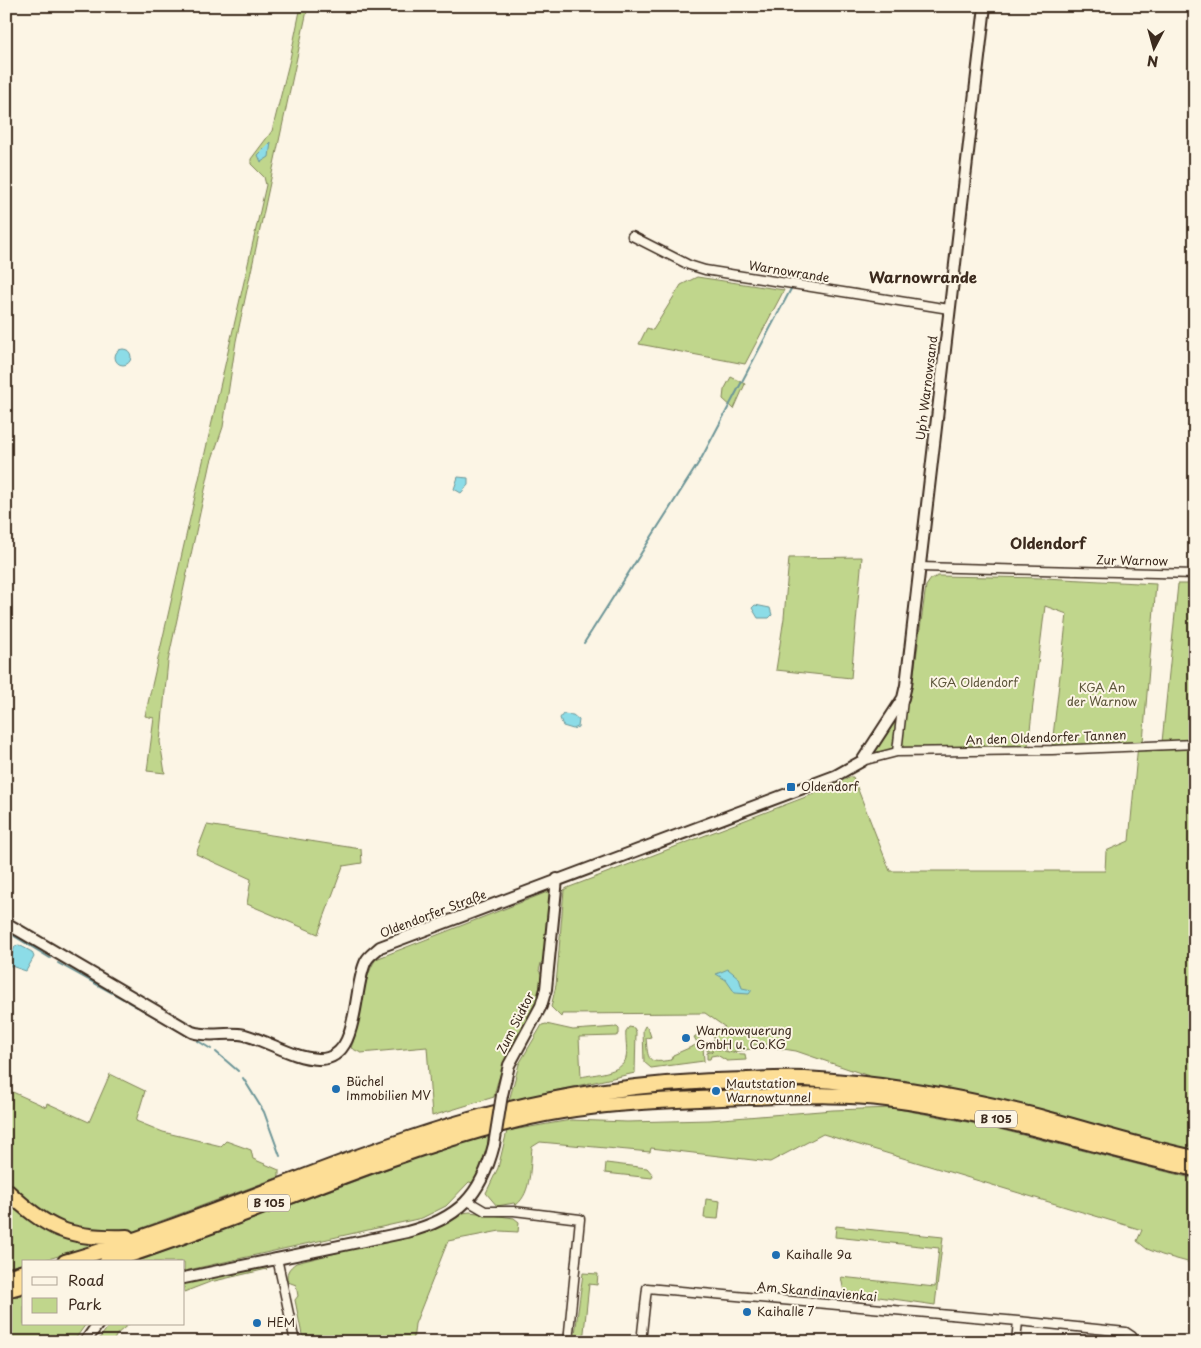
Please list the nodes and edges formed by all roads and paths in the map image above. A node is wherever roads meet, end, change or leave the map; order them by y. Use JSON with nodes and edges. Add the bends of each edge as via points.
{"nodes":[{"id":1,"x":985,"y":6,"type":"edge"},
{"id":2,"x":632,"y":236,"type":"dead end"},
{"id":3,"x":949,"y":309,"type":"junction"},
{"id":4,"x":920,"y":567,"type":"junction"},
{"id":5,"x":1195,"y":574,"type":"edge"},
{"id":6,"x":903,"y":698,"type":"junction"},
{"id":7,"x":1195,"y":744,"type":"edge"},
{"id":8,"x":897,"y":752,"type":"junction"},
{"id":9,"x":862,"y":761,"type":"junction"},
{"id":10,"x":557,"y":879,"type":"junction"},
{"id":11,"x":6,"y":923,"type":"edge"},
{"id":12,"x":1195,"y":1158,"type":"edge"},
{"id":13,"x":1195,"y":1169,"type":"edge"},
{"id":14,"x":6,"y":1190,"type":"edge"},
{"id":15,"x":468,"y":1201,"type":"junction"},
{"id":16,"x":143,"y":1237,"type":"junction"},
{"id":17,"x":277,"y":1258,"type":"junction"},
{"id":18,"x":71,"y":1260,"type":"edge"},
{"id":19,"x":112,"y":1260,"type":"edge"},
{"id":20,"x":22,"y":1273,"type":"edge"},
{"id":21,"x":6,"y":1277,"type":"edge"},
{"id":22,"x":185,"y":1278,"type":"edge"},
{"id":23,"x":22,"y":1286,"type":"edge"},
{"id":24,"x":6,"y":1290,"type":"edge"},
{"id":25,"x":1018,"y":1321,"type":"junction"},
{"id":26,"x":97,"y":1326,"type":"edge"},
{"id":27,"x":86,"y":1341,"type":"edge"},
{"id":28,"x":295,"y":1342,"type":"edge"},
{"id":29,"x":568,"y":1342,"type":"edge"},
{"id":30,"x":641,"y":1342,"type":"edge"},
{"id":31,"x":1016,"y":1342,"type":"edge"},
{"id":32,"x":1135,"y":1342,"type":"edge"}],
"edges":[{"from":1,"to":3,"type":"street","name":"Up’n Warnowsand"},
{"from":2,"to":3,"type":"street","name":"Warnowrande","via":[[704,270]]},
{"from":3,"to":4,"type":"street","name":"Up’n Warnowsand"},
{"from":4,"to":5,"type":"street","name":"Zur Warnow"},
{"from":4,"to":6,"type":"street","name":"Up’n Warnowsand"},
{"from":6,"to":8,"type":"street"},
{"from":6,"to":9,"type":"street","name":"Up’n Warnowsand"},
{"from":7,"to":8,"type":"street","name":"An den Oldendorfer Tannen"},
{"from":8,"to":9,"type":"street","name":"An den Oldendorfer Tannen"},
{"from":9,"to":10,"type":"street","name":"Oldendorfer Straße","via":[[835,776]]},
{"from":10,"to":11,"type":"street","name":"Oldendorfer Straße","via":[[380,948],[370,955],[362,970],[343,1049],[326,1059],[300,1056],[240,1034],[192,1032]]},
{"from":10,"to":15,"type":"street","name":"Zum Südtor","bridge":true,"via":[[546,989],[541,1006],[511,1059],[485,1175]]},
{"from":12,"to":16,"type":"highway","number":"B 105","via":[[1036,1116],[924,1093],[794,1079],[650,1084],[508,1109],[448,1126]]},
{"from":13,"to":19,"type":"highway","number":"B 105","via":[[1008,1121],[887,1099],[793,1096],[650,1102],[571,1109],[476,1131]]},
{"from":14,"to":16,"type":"highway","via":[[30,1213],[63,1231],[98,1238]]},
{"from":15,"to":17,"type":"street","name":"Zum Südtor","via":[[444,1219],[418,1230]]},
{"from":15,"to":29,"type":"street","via":[[485,1211],[580,1219]]},
{"from":16,"to":18,"type":"highway","number":"B 105"},
{"from":17,"to":22,"type":"street","name":"Zum Südtor"},
{"from":17,"to":28,"type":"street"},
{"from":20,"to":21,"type":"highway"},
{"from":23,"to":24,"type":"highway"},
{"from":25,"to":30,"type":"street","name":"Am Skandinavienkai","via":[[647,1288]]},
{"from":25,"to":31,"type":"street"},
{"from":25,"to":32,"type":"street","via":[[1126,1332]]},
{"from":26,"to":27,"type":"street"}]}
